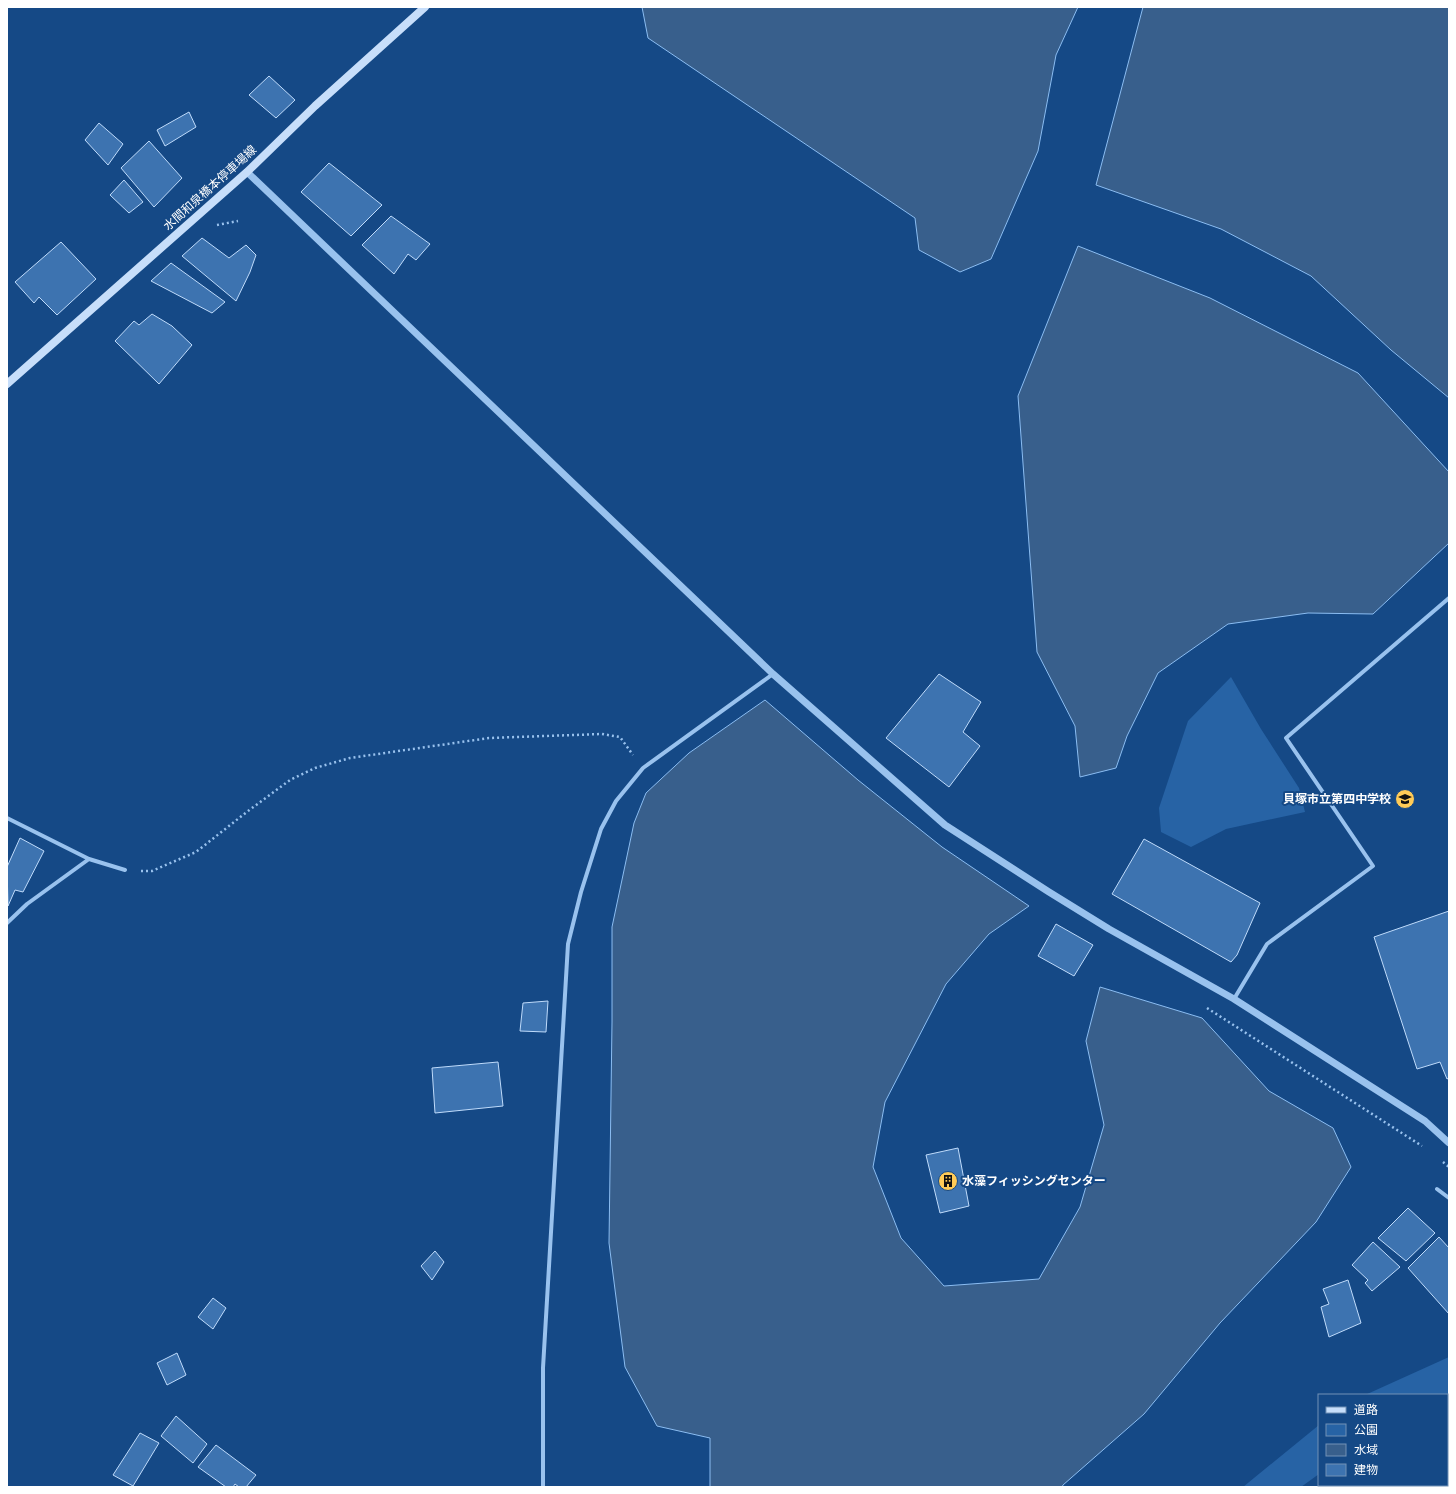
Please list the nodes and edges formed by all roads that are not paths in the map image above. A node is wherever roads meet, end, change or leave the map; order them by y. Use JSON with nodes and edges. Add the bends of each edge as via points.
{"nodes":[{"id":1,"x":425,"y":7,"type":"edge"},
{"id":2,"x":247,"y":172,"type":"junction"},
{"id":3,"x":7,"y":384,"type":"edge"},
{"id":4,"x":1449,"y":598,"type":"edge"},
{"id":5,"x":773,"y":674,"type":"junction"},
{"id":6,"x":7,"y":818,"type":"edge"},
{"id":7,"x":89,"y":859,"type":"junction"},
{"id":8,"x":125,"y":870,"type":"road end"},
{"id":9,"x":7,"y":923,"type":"edge"},
{"id":10,"x":1234,"y":999,"type":"junction"},
{"id":11,"x":1449,"y":1143,"type":"edge"},
{"id":12,"x":1438,"y":1189,"type":"dead end"},
{"id":13,"x":1449,"y":1198,"type":"edge"},
{"id":14,"x":544,"y":1487,"type":"edge"}],
"edges":[{"from":1,"to":2,"type":"main road","name":"水間和泉橋本停車場線","via":[[315,106]]},
{"from":2,"to":3,"type":"main road","name":"水間和泉橋本停車場線"},
{"from":2,"to":5,"type":"street"},
{"from":4,"to":10,"type":"street","via":[[1286,738],[1373,866],[1267,944]]},
{"from":5,"to":10,"type":"street","via":[[945,825],[1109,929]]},
{"from":5,"to":14,"type":"street","via":[[643,768],[616,801],[601,829],[581,892],[568,944],[543,1368]]},
{"from":6,"to":7,"type":"street"},
{"from":7,"to":8,"type":"street"},
{"from":7,"to":9,"type":"street","via":[[27,904]]},
{"from":10,"to":11,"type":"street","via":[[1425,1122]]},
{"from":12,"to":13,"type":"street"}]}
